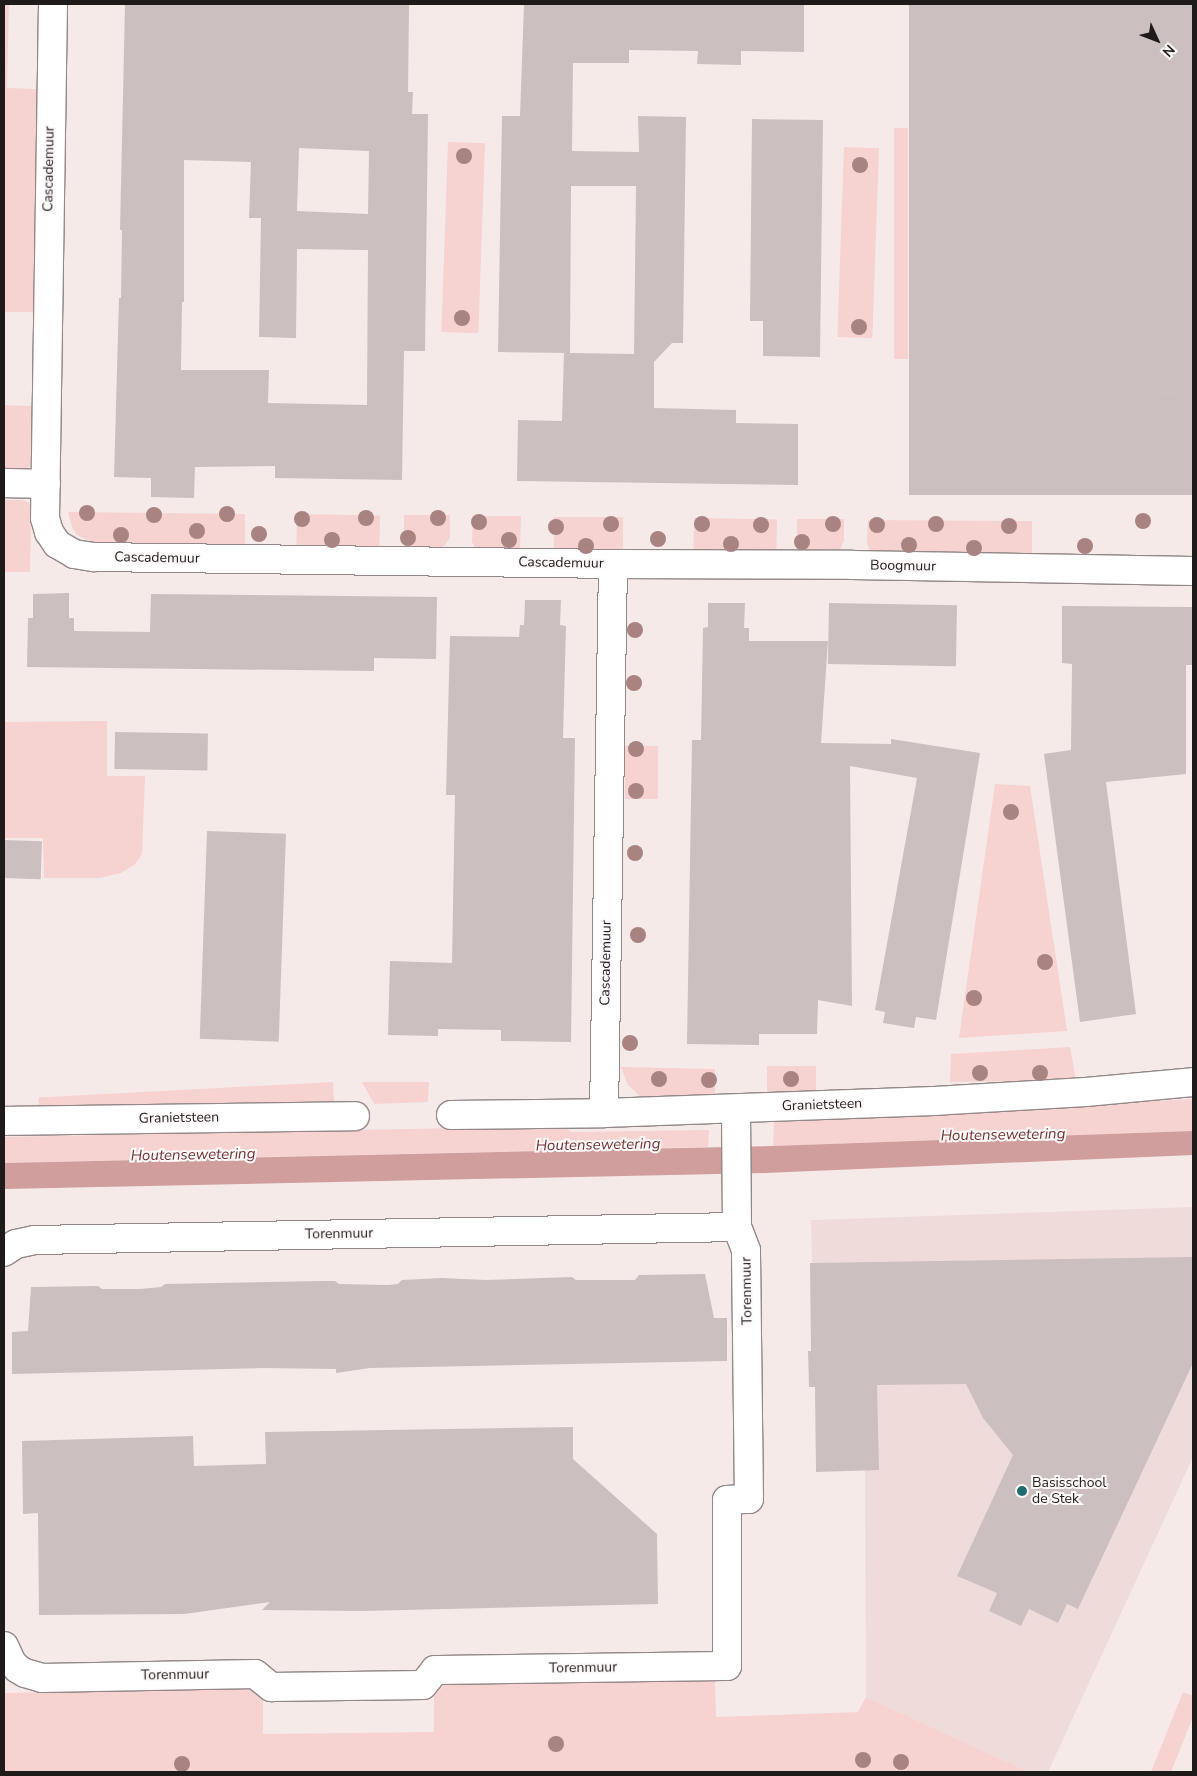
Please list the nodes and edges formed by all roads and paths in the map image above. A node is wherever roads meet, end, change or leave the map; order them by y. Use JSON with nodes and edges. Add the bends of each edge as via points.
{"nodes":[{"id":1,"x":53,"y":4,"type":"edge"},
{"id":2,"x":4,"y":483,"type":"edge"},
{"id":3,"x":46,"y":484,"type":"junction"},
{"id":4,"x":613,"y":564,"type":"junction"},
{"id":5,"x":1193,"y":571,"type":"edge"},
{"id":6,"x":1193,"y":1082,"type":"edge"},
{"id":7,"x":736,"y":1109,"type":"junction"},
{"id":8,"x":604,"y":1113,"type":"junction"},
{"id":9,"x":451,"y":1115,"type":"dead end"},
{"id":10,"x":355,"y":1116,"type":"dead end"},
{"id":11,"x":4,"y":1121,"type":"edge"},
{"id":12,"x":737,"y":1227,"type":"junction"},
{"id":13,"x":4,"y":1252,"type":"edge"},
{"id":14,"x":4,"y":1646,"type":"edge"}],
"edges":[{"from":1,"to":3,"type":"street","name":"Cascademuur"},
{"from":2,"to":3,"type":"street"},
{"from":3,"to":4,"type":"street","name":"Cascademuur","via":[[45,518],[49,532],[57,544],[74,554],[94,557]]},
{"from":4,"to":5,"type":"street","name":"Boogmuur"},
{"from":4,"to":8,"type":"street","name":"Cascademuur"},
{"from":6,"to":7,"type":"street","name":"Granietsteen","via":[[944,1101]]},
{"from":7,"to":8,"type":"street","name":"Granietsteen"},
{"from":7,"to":12,"type":"street","name":"Torenmuur"},
{"from":8,"to":9,"type":"street","name":"Granietsteen"},
{"from":10,"to":11,"type":"street","name":"Granietsteen"},
{"from":12,"to":13,"type":"street","name":"Torenmuur","via":[[35,1240],[16,1244]]},
{"from":12,"to":14,"type":"street","name":"Torenmuur","via":[[746,1250],[750,1499],[727,1500],[727,1666],[435,1670],[423,1685],[271,1687],[255,1674],[42,1678],[18,1669]]}]}
